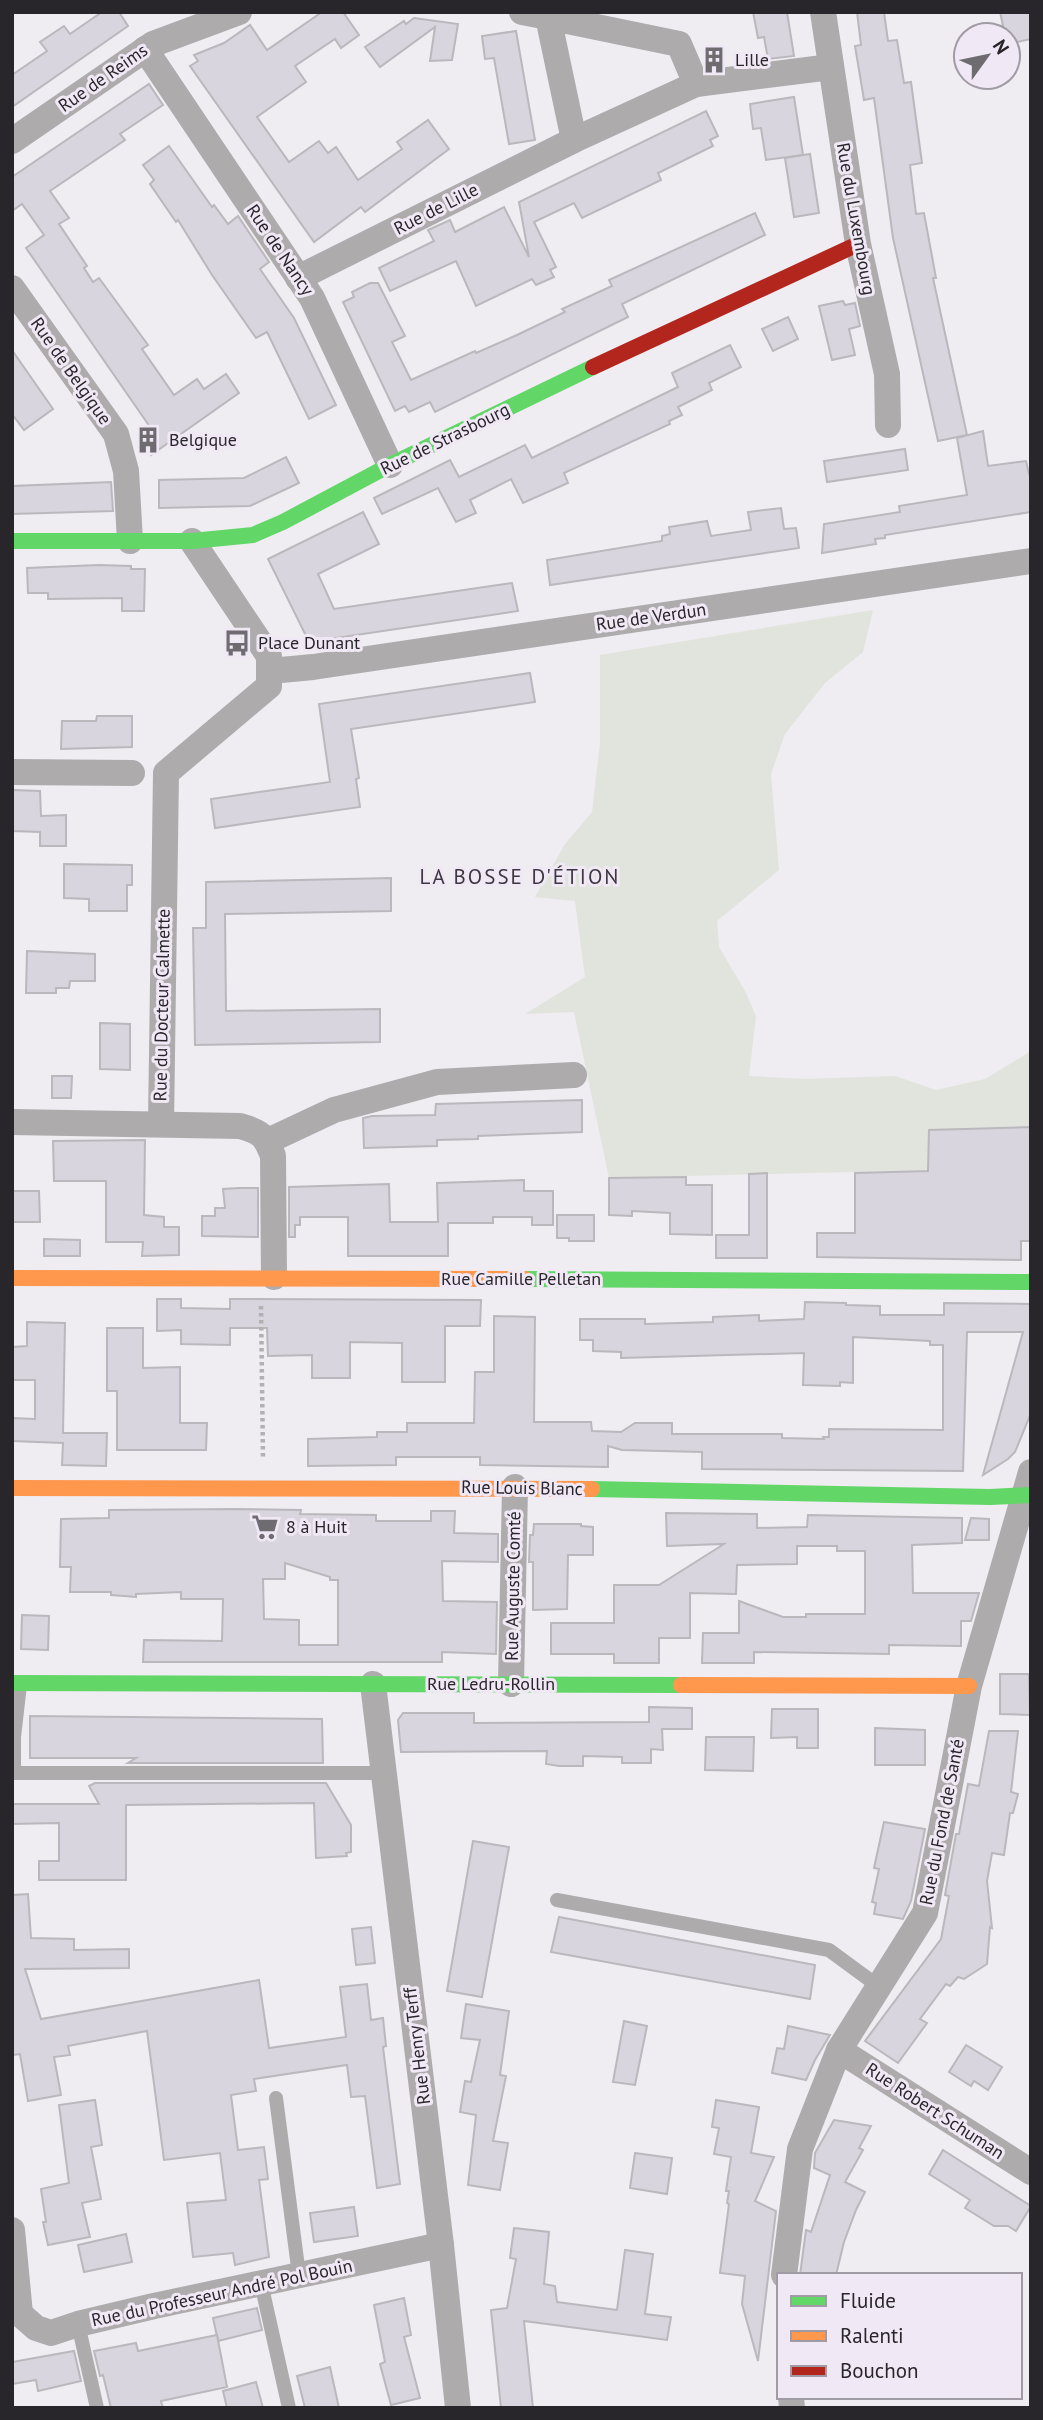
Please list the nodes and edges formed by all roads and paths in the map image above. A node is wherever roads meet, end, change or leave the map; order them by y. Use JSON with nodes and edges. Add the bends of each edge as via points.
{"nodes":[{"id":1,"x":239,"y":12,"type":"edge"},
{"id":2,"x":522,"y":12,"type":"edge"},
{"id":3,"x":823,"y":12,"type":"edge"},
{"id":4,"x":549,"y":15,"type":"edge"},
{"id":5,"x":145,"y":49,"type":"junction"},
{"id":6,"x":831,"y":67,"type":"junction"},
{"id":7,"x":696,"y":84,"type":"junction"},
{"id":8,"x":574,"y":139,"type":"junction"},
{"id":9,"x":12,"y":141,"type":"edge"},
{"id":10,"x":858,"y":244,"type":"junction"},
{"id":11,"x":298,"y":278,"type":"junction"},
{"id":12,"x":12,"y":288,"type":"edge"},
{"id":13,"x":888,"y":425,"type":"dead end"},
{"id":14,"x":390,"y":465,"type":"junction"},
{"id":15,"x":12,"y":541,"type":"edge"},
{"id":16,"x":130,"y":541,"type":"junction"},
{"id":17,"x":192,"y":541,"type":"junction"},
{"id":18,"x":1031,"y":561,"type":"edge"},
{"id":19,"x":270,"y":671,"type":"junction"},
{"id":20,"x":12,"y":772,"type":"edge"},
{"id":21,"x":132,"y":773,"type":"dead end"},
{"id":22,"x":574,"y":1075,"type":"dead end"},
{"id":23,"x":12,"y":1122,"type":"edge"},
{"id":24,"x":161,"y":1124,"type":"junction"},
{"id":25,"x":268,"y":1141,"type":"junction"},
{"id":26,"x":267,"y":1277,"type":"junction"},
{"id":27,"x":12,"y":1278,"type":"edge"},
{"id":28,"x":1031,"y":1282,"type":"edge"},
{"id":29,"x":264,"y":1487,"type":"junction"},
{"id":30,"x":515,"y":1487,"type":"junction"},
{"id":31,"x":12,"y":1488,"type":"edge"},
{"id":32,"x":1028,"y":1488,"type":"edge"},
{"id":33,"x":16,"y":1683,"type":"edge"},
{"id":34,"x":373,"y":1684,"type":"junction"},
{"id":35,"x":511,"y":1684,"type":"junction"},
{"id":36,"x":970,"y":1686,"type":"junction"},
{"id":37,"x":13,"y":1737,"type":"edge"},
{"id":38,"x":13,"y":1773,"type":"edge"},
{"id":39,"x":384,"y":1773,"type":"junction"},
{"id":40,"x":557,"y":1900,"type":"dead end"},
{"id":41,"x":878,"y":1986,"type":"junction"},
{"id":42,"x":839,"y":2050,"type":"junction"},
{"id":43,"x":276,"y":2098,"type":"dead end"},
{"id":44,"x":1031,"y":2172,"type":"edge"},
{"id":45,"x":12,"y":2230,"type":"edge"},
{"id":46,"x":441,"y":2245,"type":"junction"},
{"id":47,"x":784,"y":2273,"type":"edge"},
{"id":48,"x":299,"y":2275,"type":"junction"},
{"id":49,"x":261,"y":2283,"type":"junction"},
{"id":50,"x":16,"y":2318,"type":"edge"},
{"id":51,"x":78,"y":2324,"type":"junction"},
{"id":52,"x":97,"y":2408,"type":"edge"},
{"id":53,"x":289,"y":2408,"type":"edge"},
{"id":54,"x":458,"y":2408,"type":"edge"}],
"edges":[{"from":1,"to":5,"type":"street","name":"Rue de Reims"},
{"from":2,"to":4,"type":"street"},
{"from":3,"to":6,"type":"street","name":"Rue du Luxembourg"},
{"from":4,"to":7,"type":"street","via":[[679,44]]},
{"from":4,"to":8,"type":"street"},
{"from":5,"to":9,"type":"street","name":"Rue de Reims"},
{"from":5,"to":11,"type":"street","name":"Rue de Nancy"},
{"from":6,"to":7,"type":"street","name":"Rue de Lille"},
{"from":6,"to":10,"type":"street","name":"Rue du Luxembourg"},
{"from":7,"to":8,"type":"street","name":"Rue de Lille"},
{"from":8,"to":11,"type":"street","name":"Rue de Lille"},
{"from":10,"to":13,"type":"street","name":"Rue du Luxembourg","via":[[887,374]]},
{"from":10,"to":14,"type":"street","name":"Rue de Strasbourg"},
{"from":11,"to":14,"type":"street","name":"Rue de Nancy","via":[[312,298]]},
{"from":12,"to":16,"type":"street","name":"Rue de Belgique","via":[[116,434],[126,471]]},
{"from":14,"to":17,"type":"street","name":"Rue de Strasbourg","via":[[253,535]]},
{"from":15,"to":16,"type":"street","name":"Rue de Strasbourg"},
{"from":16,"to":17,"type":"street","name":"Rue de Strasbourg"},
{"from":17,"to":19,"type":"street","via":[[270,656]]},
{"from":18,"to":19,"type":"street","name":"Rue de Verdun"},
{"from":19,"to":24,"type":"street","name":"Rue du Docteur Calmette","via":[[269,686],[166,773]]},
{"from":20,"to":21,"type":"street"},
{"from":22,"to":25,"type":"street","via":[[437,1082],[334,1110]]},
{"from":23,"to":24,"type":"street"},
{"from":24,"to":25,"type":"street","name":"Rue du Docteur Calmette","via":[[240,1126],[258,1131]]},
{"from":25,"to":26,"type":"street","via":[[275,1174]]},
{"from":26,"to":27,"type":"street","name":"Rue Camille Pelletan"},
{"from":26,"to":28,"type":"street","name":"Rue Camille Pelletan"},
{"from":26,"to":29,"type":"path"},
{"from":29,"to":30,"type":"street","name":"Rue Louis Blanc"},
{"from":29,"to":31,"type":"street","name":"Rue Louis Blanc"},
{"from":30,"to":32,"type":"street","name":"Rue Louis Blanc","via":[[990,1497]]},
{"from":30,"to":35,"type":"street","name":"Rue Auguste Comté"},
{"from":32,"to":36,"type":"street","name":"Rue du Fond de Santé"},
{"from":33,"to":34,"type":"street","name":"Rue Ledru-Rollin"},
{"from":33,"to":37,"type":"lane"},
{"from":34,"to":35,"type":"street","name":"Rue Ledru-Rollin"},
{"from":34,"to":39,"type":"street","name":"Rue Henry Terff"},
{"from":35,"to":36,"type":"street","name":"Rue Ledru-Rollin"},
{"from":36,"to":41,"type":"street","name":"Rue du Fond de Santé","via":[[925,1913]]},
{"from":37,"to":38,"type":"lane"},
{"from":38,"to":39,"type":"lane"},
{"from":39,"to":46,"type":"street","name":"Rue Henry Terff"},
{"from":40,"to":41,"type":"lane","via":[[828,1950]]},
{"from":41,"to":42,"type":"street","name":"Rue du Fond de Santé"},
{"from":42,"to":44,"type":"street","name":"Rue Robert Schuman"},
{"from":42,"to":47,"type":"street","name":"Rue du Fond de Santé","via":[[800,2149]]},
{"from":43,"to":48,"type":"lane"},
{"from":45,"to":50,"type":"street"},
{"from":46,"to":48,"type":"street","name":"Rue du Professeur André Pol Bouin"},
{"from":46,"to":54,"type":"street","name":"Rue Henry Terff"},
{"from":48,"to":49,"type":"street","name":"Rue du Professeur André Pol Bouin"},
{"from":49,"to":51,"type":"street","name":"Rue du Professeur André Pol Bouin"},
{"from":49,"to":53,"type":"lane"},
{"from":50,"to":51,"type":"street","name":"Rue du Professeur André Pol Bouin","via":[[51,2333]]},
{"from":51,"to":52,"type":"lane"}]}
